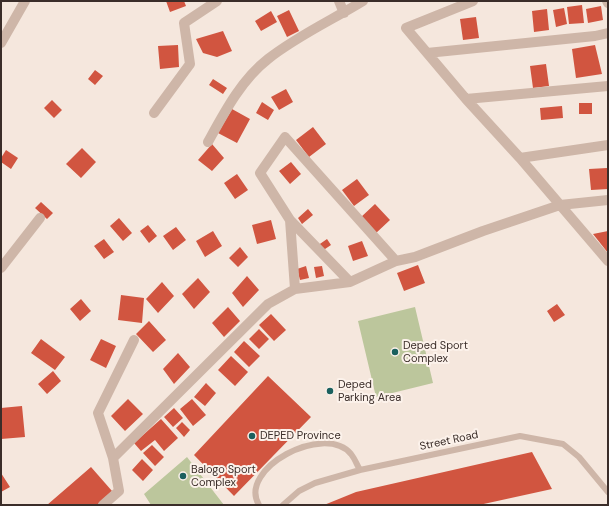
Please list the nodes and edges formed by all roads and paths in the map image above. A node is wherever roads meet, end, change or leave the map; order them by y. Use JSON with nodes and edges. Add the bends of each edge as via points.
{"nodes":[{"id":1,"x":25,"y":1,"type":"edge"},
{"id":2,"x":217,"y":1,"type":"edge"},
{"id":3,"x":339,"y":1,"type":"edge"},
{"id":4,"x":363,"y":1,"type":"edge"},
{"id":5,"x":473,"y":1,"type":"edge"},
{"id":6,"x":344,"y":13,"type":"junction"},
{"id":7,"x":608,"y":32,"type":"edge"},
{"id":8,"x":1,"y":43,"type":"edge"},
{"id":9,"x":427,"y":53,"type":"junction"},
{"id":10,"x":608,"y":86,"type":"edge"},
{"id":11,"x":466,"y":100,"type":"junction"},
{"id":12,"x":154,"y":113,"type":"dead end"},
{"id":13,"x":208,"y":142,"type":"dead end"},
{"id":14,"x":608,"y":145,"type":"edge"},
{"id":15,"x":520,"y":158,"type":"junction"},
{"id":16,"x":608,"y":200,"type":"edge"},
{"id":17,"x":560,"y":205,"type":"junction"},
{"id":18,"x":40,"y":218,"type":"dead end"},
{"id":19,"x":290,"y":220,"type":"junction"},
{"id":20,"x":396,"y":261,"type":"junction"},
{"id":21,"x":608,"y":261,"type":"edge"},
{"id":22,"x":1,"y":268,"type":"edge"},
{"id":23,"x":350,"y":282,"type":"junction"},
{"id":24,"x":295,"y":289,"type":"junction"},
{"id":25,"x":134,"y":340,"type":"dead end"},
{"id":26,"x":113,"y":458,"type":"junction"},
{"id":27,"x":360,"y":470,"type":"junction"},
{"id":28,"x":608,"y":492,"type":"edge"},
{"id":29,"x":103,"y":505,"type":"edge"},
{"id":30,"x":259,"y":505,"type":"edge"},
{"id":31,"x":283,"y":505,"type":"edge"}],
"edges":[{"from":1,"to":8,"type":"street"},
{"from":2,"to":12,"type":"street","via":[[184,24],[190,64]]},
{"from":3,"to":6,"type":"street"},
{"from":4,"to":6,"type":"street"},
{"from":5,"to":9,"type":"street","via":[[406,28]]},
{"from":6,"to":13,"type":"street","via":[[268,59],[247,80],[227,107]]},
{"from":7,"to":9,"type":"street","via":[[595,36]]},
{"from":9,"to":11,"type":"street"},
{"from":10,"to":11,"type":"street"},
{"from":11,"to":15,"type":"street"},
{"from":14,"to":15,"type":"street"},
{"from":15,"to":17,"type":"street"},
{"from":16,"to":17,"type":"street"},
{"from":17,"to":20,"type":"street","via":[[415,257]]},
{"from":17,"to":21,"type":"street"},
{"from":18,"to":22,"type":"street"},
{"from":19,"to":20,"type":"street","via":[[260,173],[285,137]]},
{"from":19,"to":23,"type":"street"},
{"from":19,"to":24,"type":"street"},
{"from":20,"to":23,"type":"street"},
{"from":23,"to":24,"type":"street"},
{"from":24,"to":26,"type":"street","via":[[268,304]]},
{"from":25,"to":26,"type":"street","via":[[98,413]]},
{"from":26,"to":29,"type":"street","via":[[119,491]]},
{"from":27,"to":28,"type":"lane","name":"Street Road","via":[[520,436],[564,444],[579,457]]},
{"from":27,"to":30,"type":"lane","via":[[351,454],[339,446],[320,442],[304,446],[286,454],[257,480],[256,500]]},
{"from":27,"to":31,"type":"lane","name":"Street Road","via":[[314,483],[299,490]]}]}
